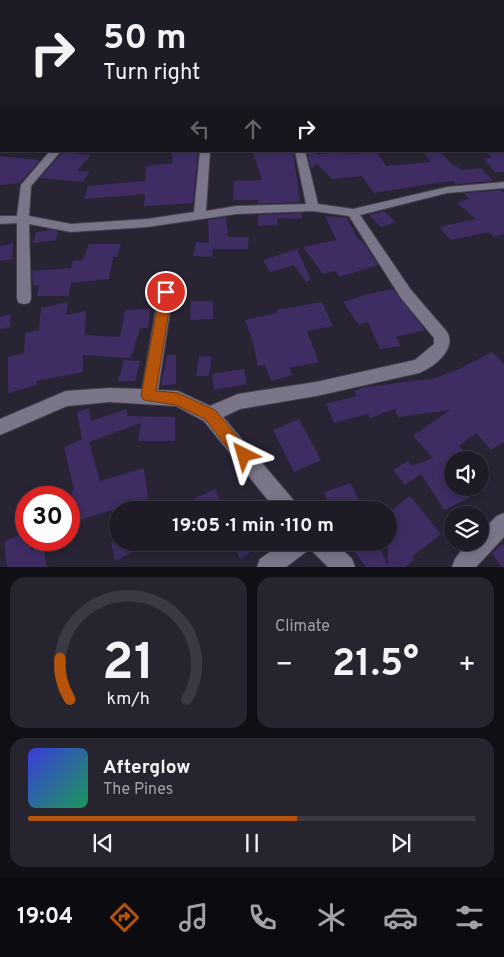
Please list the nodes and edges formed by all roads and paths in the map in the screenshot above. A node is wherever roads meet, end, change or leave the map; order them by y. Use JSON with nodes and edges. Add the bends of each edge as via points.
{"nodes":[{"id":1,"x":55,"y":152,"type":"edge"},
{"id":2,"x":204,"y":152,"type":"edge"},
{"id":3,"x":300,"y":152,"type":"edge"},
{"id":4,"x":504,"y":185,"type":"edge"},
{"id":5,"x":313,"y":207,"type":"junction"},
{"id":6,"x":200,"y":214,"type":"junction"},
{"id":7,"x":353,"y":214,"type":"junction"},
{"id":8,"x":23,"y":219,"type":"junction"},
{"id":9,"x":0,"y":220,"type":"edge"},
{"id":10,"x":166,"y":292,"type":"dead end"},
{"id":11,"x":24,"y":299,"type":"dead end"},
{"id":12,"x":148,"y":396,"type":"junction"},
{"id":13,"x":210,"y":414,"type":"junction"},
{"id":14,"x":0,"y":427,"type":"edge"},
{"id":15,"x":282,"y":501,"type":"edge"},
{"id":16,"x":504,"y":523,"type":"edge"},
{"id":17,"x":290,"y":551,"type":"edge"},
{"id":18,"x":327,"y":551,"type":"edge"},
{"id":19,"x":268,"y":567,"type":"edge"},
{"id":20,"x":344,"y":567,"type":"edge"},
{"id":21,"x":463,"y":567,"type":"edge"}],
"edges":[{"from":1,"to":8,"type":"street","via":[[26,185]]},
{"from":2,"to":6,"type":"street"},
{"from":3,"to":5,"type":"street"},
{"from":4,"to":7,"type":"street","via":[[447,190]]},
{"from":5,"to":6,"type":"street"},
{"from":5,"to":7,"type":"street"},
{"from":6,"to":8,"type":"street","via":[[147,223],[71,228]]},
{"from":7,"to":13,"type":"street","via":[[406,294],[442,336],[442,347],[419,366],[238,402]]},
{"from":8,"to":9,"type":"street"},
{"from":8,"to":11,"type":"street"},
{"from":10,"to":12,"type":"street"},
{"from":12,"to":13,"type":"street","via":[[178,399]]},
{"from":12,"to":14,"type":"street","via":[[66,399]]},
{"from":13,"to":15,"type":"street"},
{"from":16,"to":21,"type":"street"},
{"from":17,"to":19,"type":"street"},
{"from":18,"to":20,"type":"street"}]}
